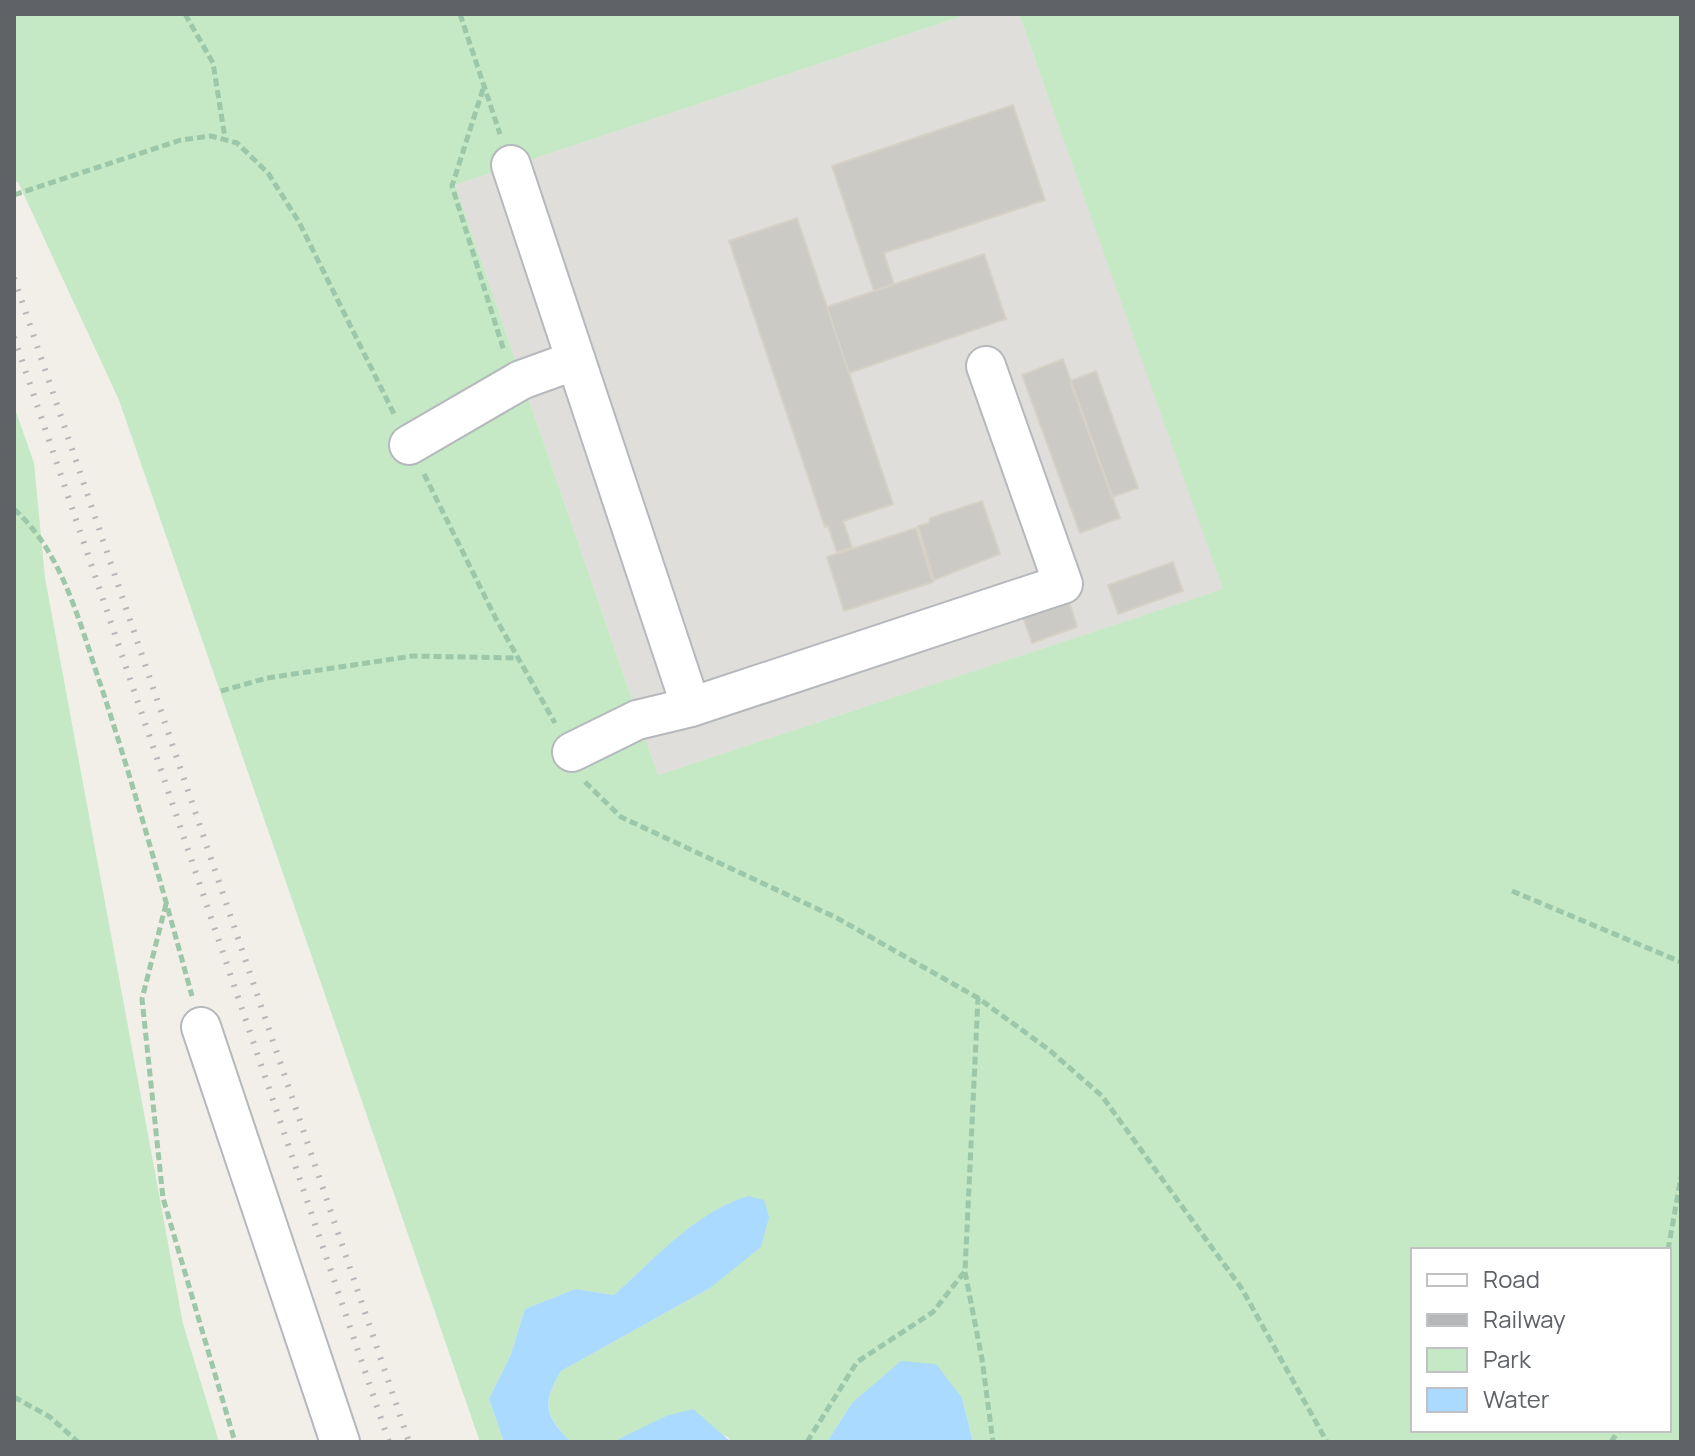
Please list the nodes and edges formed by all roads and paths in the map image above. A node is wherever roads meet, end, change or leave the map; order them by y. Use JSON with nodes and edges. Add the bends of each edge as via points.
{"nodes":[{"id":1,"x":185,"y":14,"type":"edge"},
{"id":2,"x":460,"y":14,"type":"edge"},
{"id":3,"x":483,"y":89,"type":"junction"},
{"id":4,"x":225,"y":138,"type":"junction"},
{"id":5,"x":511,"y":165,"type":"joint"},
{"id":6,"x":14,"y":195,"type":"edge"},
{"id":7,"x":576,"y":360,"type":"junction"},
{"id":8,"x":986,"y":366,"type":"dead end"},
{"id":9,"x":514,"y":384,"type":"junction"},
{"id":10,"x":409,"y":445,"type":"junction"},
{"id":11,"x":14,"y":509,"type":"edge"},
{"id":12,"x":518,"y":658,"type":"junction"},
{"id":13,"x":221,"y":691,"type":"dead end"},
{"id":14,"x":691,"y":707,"type":"junction"},
{"id":15,"x":572,"y":752,"type":"junction"},
{"id":16,"x":1512,"y":891,"type":"dead end"},
{"id":17,"x":167,"y":903,"type":"junction"},
{"id":18,"x":1681,"y":962,"type":"edge"},
{"id":19,"x":978,"y":998,"type":"junction"},
{"id":20,"x":201,"y":1027,"type":"joint"},
{"id":21,"x":1681,"y":1177,"type":"edge"},
{"id":22,"x":1668,"y":1248,"type":"edge"},
{"id":23,"x":965,"y":1271,"type":"junction"},
{"id":24,"x":14,"y":1397,"type":"edge"},
{"id":25,"x":78,"y":1442,"type":"edge"},
{"id":26,"x":235,"y":1442,"type":"edge"},
{"id":27,"x":340,"y":1442,"type":"edge"},
{"id":28,"x":807,"y":1442,"type":"edge"},
{"id":29,"x":993,"y":1442,"type":"edge"},
{"id":30,"x":1327,"y":1442,"type":"edge"}],
"edges":[{"from":1,"to":4,"type":"path","via":[[213,63]]},
{"from":2,"to":3,"type":"path"},
{"from":3,"to":5,"type":"path"},
{"from":3,"to":9,"type":"path","via":[[452,186]]},
{"from":4,"to":6,"type":"path","via":[[181,140]]},
{"from":4,"to":10,"type":"path","via":[[256,159],[289,204]]},
{"from":5,"to":7,"type":"lane"},
{"from":7,"to":9,"type":"lane"},
{"from":7,"to":14,"type":"lane"},
{"from":8,"to":14,"type":"lane","via":[[1063,584]]},
{"from":9,"to":10,"type":"lane"},
{"from":10,"to":12,"type":"path"},
{"from":11,"to":17,"type":"path","via":[[37,529],[68,590]]},
{"from":12,"to":13,"type":"path","via":[[413,656],[267,678]]},
{"from":12,"to":15,"type":"path"},
{"from":14,"to":15,"type":"lane","via":[[637,720]]},
{"from":15,"to":19,"type":"path","via":[[584,782],[621,817],[837,918]]},
{"from":16,"to":18,"type":"path"},
{"from":17,"to":20,"type":"path"},
{"from":17,"to":26,"type":"path","via":[[142,999],[163,1198]]},
{"from":19,"to":23,"type":"path"},
{"from":19,"to":30,"type":"path","via":[[1102,1096],[1242,1289]]},
{"from":20,"to":27,"type":"lane"},
{"from":21,"to":22,"type":"path"},
{"from":23,"to":28,"type":"path","via":[[933,1312],[857,1362]]},
{"from":23,"to":29,"type":"path"},
{"from":24,"to":25,"type":"path","via":[[50,1417]]}]}
